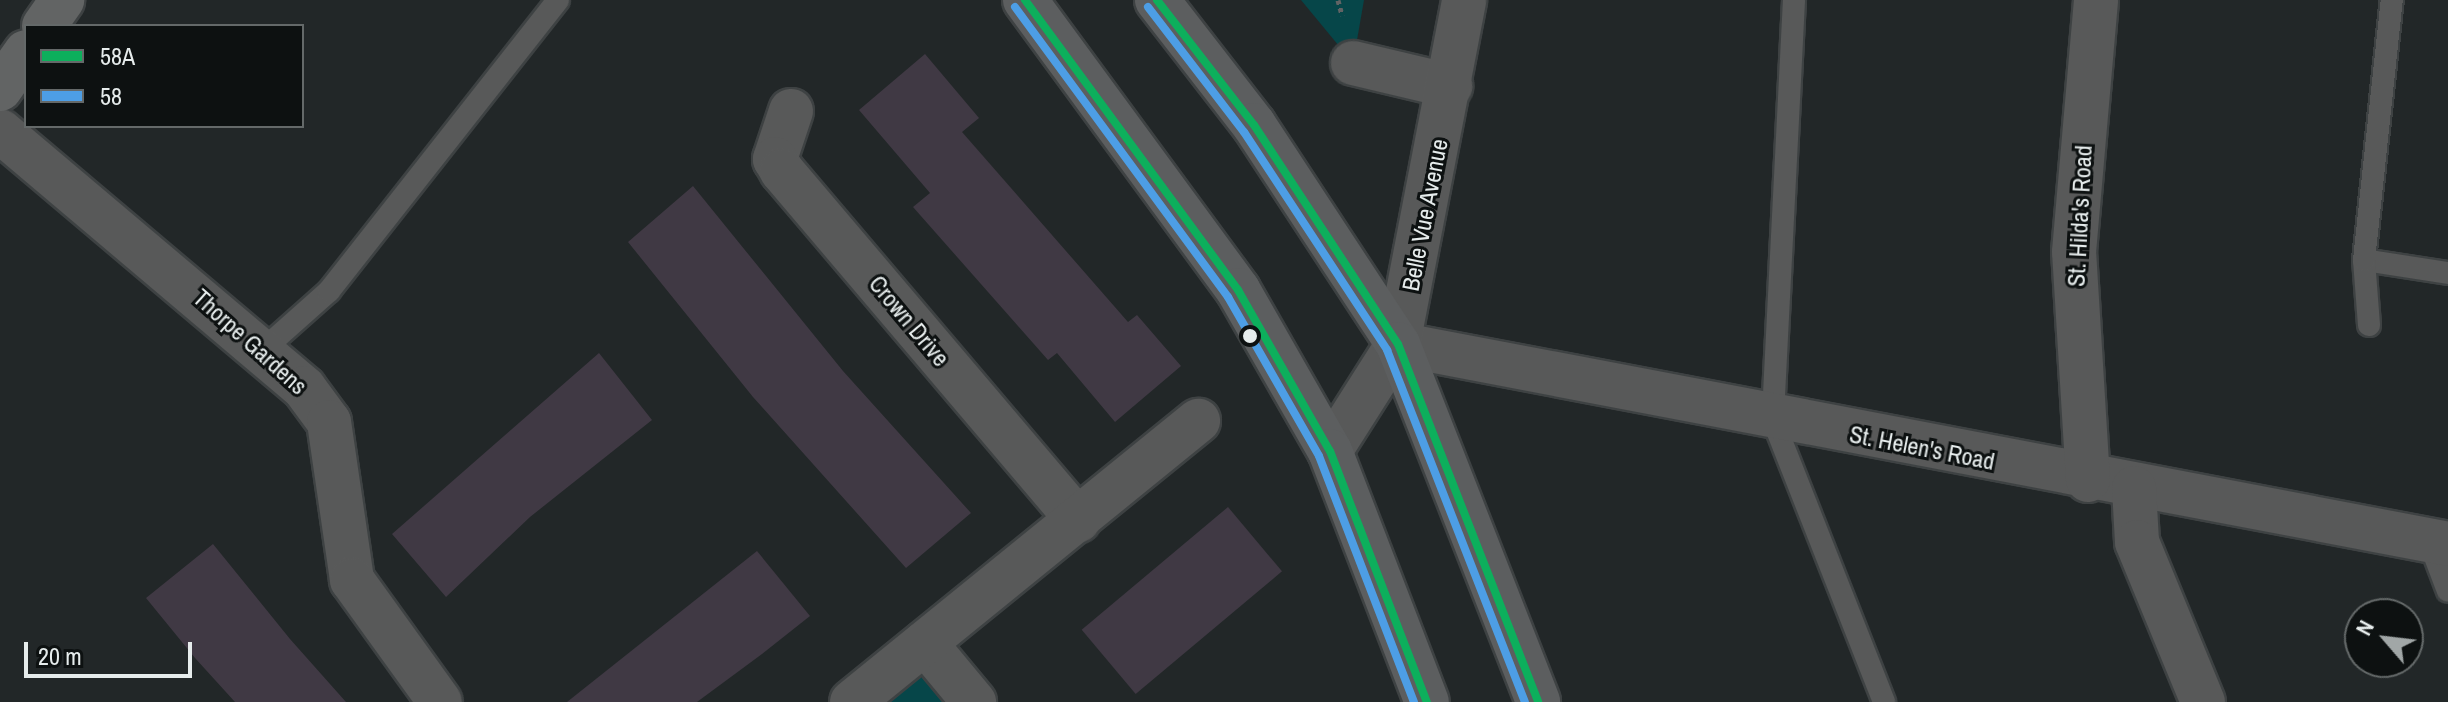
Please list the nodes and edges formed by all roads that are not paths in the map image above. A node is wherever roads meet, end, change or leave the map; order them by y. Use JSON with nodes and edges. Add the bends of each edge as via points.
{"nodes":[{"id":1,"x":62,"y":0,"type":"edge"},
{"id":2,"x":558,"y":0,"type":"edge"},
{"id":3,"x":1025,"y":0,"type":"edge"},
{"id":4,"x":1157,"y":0,"type":"edge"},
{"id":5,"x":1464,"y":0,"type":"edge"},
{"id":6,"x":1794,"y":0,"type":"edge"},
{"id":7,"x":2096,"y":0,"type":"edge"},
{"id":8,"x":2392,"y":0,"type":"edge"},
{"id":9,"x":45,"y":24,"type":"edge"},
{"id":10,"x":24,"y":55,"type":"edge"},
{"id":11,"x":1353,"y":63,"type":"dead end"},
{"id":12,"x":1450,"y":86,"type":"junction"},
{"id":13,"x":0,"y":89,"type":"edge"},
{"id":14,"x":791,"y":111,"type":"dead end"},
{"id":15,"x":0,"y":131,"type":"edge"},
{"id":16,"x":2364,"y":260,"type":"junction"},
{"id":17,"x":2448,"y":273,"type":"edge"},
{"id":18,"x":2369,"y":325,"type":"dead end"},
{"id":19,"x":1398,"y":344,"type":"junction"},
{"id":20,"x":265,"y":348,"type":"junction"},
{"id":21,"x":1773,"y":420,"type":"junction"},
{"id":22,"x":1198,"y":421,"type":"dead end"},
{"id":23,"x":1330,"y":451,"type":"junction"},
{"id":24,"x":2088,"y":480,"type":"junction"},
{"id":25,"x":2134,"y":488,"type":"junction"},
{"id":26,"x":1078,"y":520,"type":"junction"},
{"id":27,"x":2438,"y":543,"type":"edge"},
{"id":28,"x":2448,"y":591,"type":"edge"},
{"id":29,"x":925,"y":643,"type":"junction"},
{"id":30,"x":440,"y":702,"type":"edge"},
{"id":31,"x":852,"y":702,"type":"edge"},
{"id":32,"x":974,"y":702,"type":"edge"},
{"id":33,"x":1427,"y":702,"type":"edge"},
{"id":34,"x":1538,"y":702,"type":"edge"},
{"id":35,"x":1884,"y":702,"type":"edge"},
{"id":36,"x":2203,"y":702,"type":"edge"}],
"edges":[{"from":1,"to":9,"type":"street"},
{"from":2,"to":20,"type":"lane","via":[[329,291]]},
{"from":3,"to":23,"type":"highway","via":[[1238,290]]},
{"from":4,"to":19,"type":"highway","via":[[1254,125]]},
{"from":5,"to":12,"type":"street","name":"Belle Vue Avenue"},
{"from":6,"to":21,"type":"lane"},
{"from":7,"to":24,"type":"street","name":"St. Hilda's Road","via":[[2074,252]]},
{"from":8,"to":16,"type":"lane"},
{"from":10,"to":13,"type":"street"},
{"from":11,"to":12,"type":"street"},
{"from":12,"to":19,"type":"street","name":"Belle Vue Avenue"},
{"from":14,"to":26,"type":"street","name":"Crown Drive","via":[[775,159],[782,171]]},
{"from":15,"to":20,"type":"street","name":"Thorpe Gardens"},
{"from":16,"to":17,"type":"lane"},
{"from":16,"to":18,"type":"lane"},
{"from":19,"to":21,"type":"street","name":"St. Helen's Road"},
{"from":19,"to":23,"type":"street"},
{"from":19,"to":34,"type":"highway"},
{"from":20,"to":30,"type":"street","name":"Thorpe Gardens","via":[[329,422],[352,580]]},
{"from":21,"to":24,"type":"street","name":"St. Helen's Road"},
{"from":21,"to":35,"type":"lane"},
{"from":22,"to":26,"type":"street"},
{"from":23,"to":33,"type":"highway"},
{"from":24,"to":25,"type":"street","name":"St. Helen's Road"},
{"from":25,"to":27,"type":"street","name":"St. Helen's Road"},
{"from":25,"to":36,"type":"street","via":[[2137,542]]},
{"from":26,"to":29,"type":"street"},
{"from":27,"to":28,"type":"lane"},
{"from":29,"to":31,"type":"street"},
{"from":29,"to":32,"type":"street"}]}
